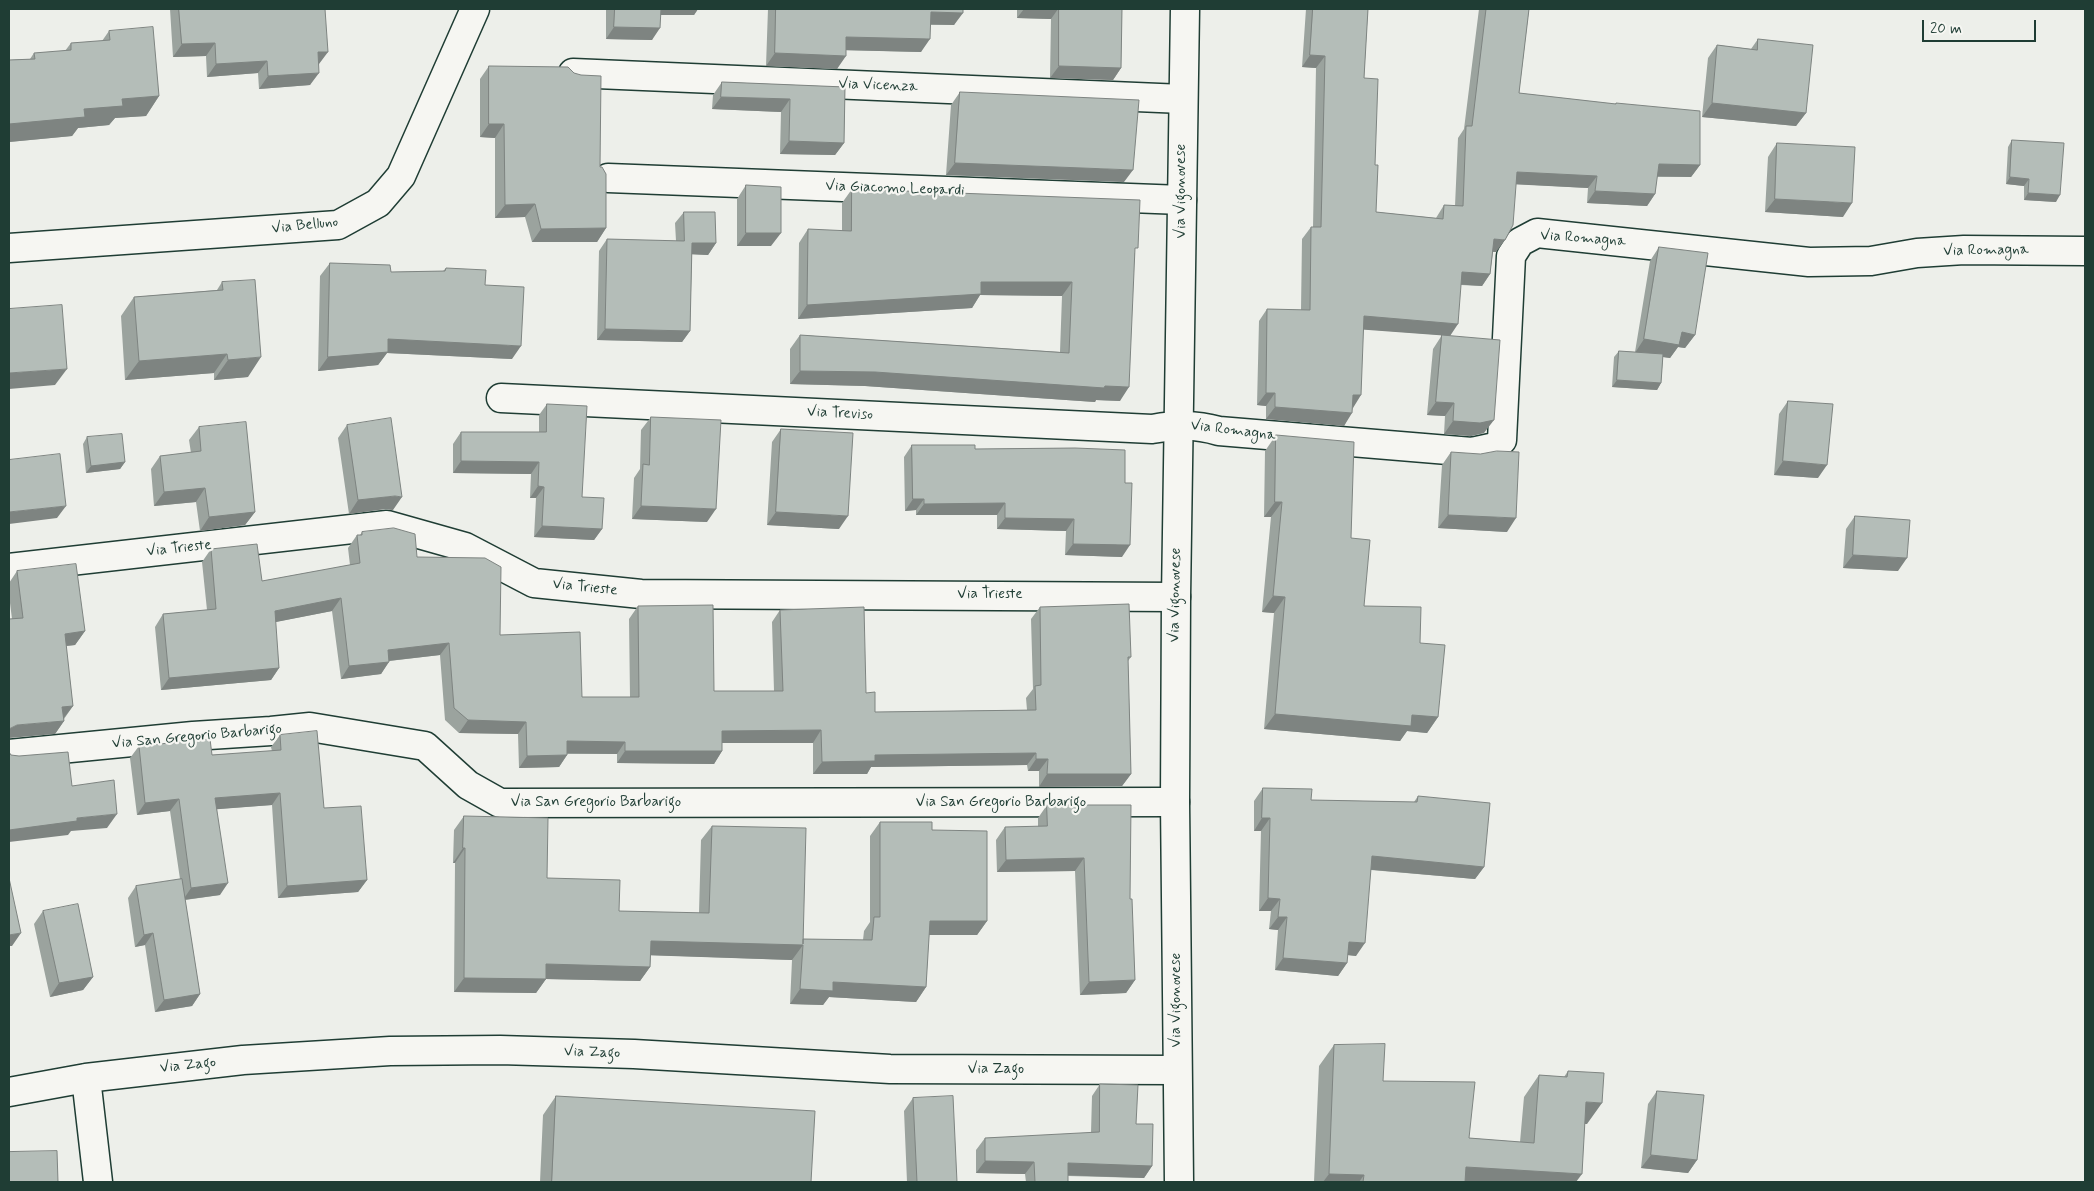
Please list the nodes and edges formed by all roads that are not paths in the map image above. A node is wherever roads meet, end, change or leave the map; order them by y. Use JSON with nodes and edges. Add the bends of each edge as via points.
{"nodes":[{"id":1,"x":475,"y":9,"type":"edge"},
{"id":2,"x":1185,"y":9,"type":"edge"},
{"id":3,"x":573,"y":73,"type":"edge"},
{"id":4,"x":1183,"y":99,"type":"junction"},
{"id":5,"x":608,"y":178,"type":"edge"},
{"id":6,"x":1182,"y":200,"type":"junction"},
{"id":7,"x":9,"y":248,"type":"edge"},
{"id":8,"x":2085,"y":251,"type":"edge"},
{"id":9,"x":501,"y":398,"type":"dead end"},
{"id":10,"x":1179,"y":425,"type":"junction"},
{"id":11,"x":9,"y":568,"type":"edge"},
{"id":12,"x":1176,"y":596,"type":"junction"},
{"id":13,"x":9,"y":754,"type":"edge"},
{"id":14,"x":1175,"y":802,"type":"junction"},
{"id":15,"x":1177,"y":1070,"type":"junction"},
{"id":16,"x":86,"y":1078,"type":"junction"},
{"id":17,"x":9,"y":1092,"type":"edge"},
{"id":18,"x":98,"y":1182,"type":"edge"},
{"id":19,"x":1179,"y":1182,"type":"edge"}],
"edges":[{"from":1,"to":7,"type":"street","name":"Via Belluno","via":[[401,176],[378,203],[338,225]]},
{"from":2,"to":4,"type":"street","name":"Via Vigonovese"},
{"from":3,"to":4,"type":"street","name":"Via Vicenza"},
{"from":4,"to":6,"type":"street","name":"Via Vigonovese"},
{"from":5,"to":6,"type":"street","name":"Via Giacomo Leopardi"},
{"from":6,"to":10,"type":"street","name":"Via Vigonovese"},
{"from":8,"to":10,"type":"street","name":"Via Romagna","via":[[1964,250],[1917,253],[1871,261],[1809,262],[1537,233],[1520,242],[1511,256],[1502,440],[1495,448],[1472,452],[1439,450]]},
{"from":9,"to":10,"type":"street","name":"Via Treviso","via":[[1142,429]]},
{"from":10,"to":12,"type":"street","name":"Via Vigonovese"},
{"from":11,"to":12,"type":"street","name":"Via Trieste","via":[[387,525],[465,547],[534,583],[641,594]]},
{"from":12,"to":14,"type":"street","name":"Via Vigonovese"},
{"from":13,"to":14,"type":"street","name":"Via San Gregorio Barbarigo","via":[[310,727],[425,746],[468,785],[500,803]]},
{"from":14,"to":15,"type":"street","name":"Via Vigonovese"},
{"from":15,"to":16,"type":"street","name":"Via Zago","via":[[890,1069],[634,1054],[436,1050],[243,1060]]},
{"from":15,"to":19,"type":"street","name":"Via Vigonovese"},
{"from":16,"to":17,"type":"street","name":"Via Zago"},
{"from":16,"to":18,"type":"street"}]}
